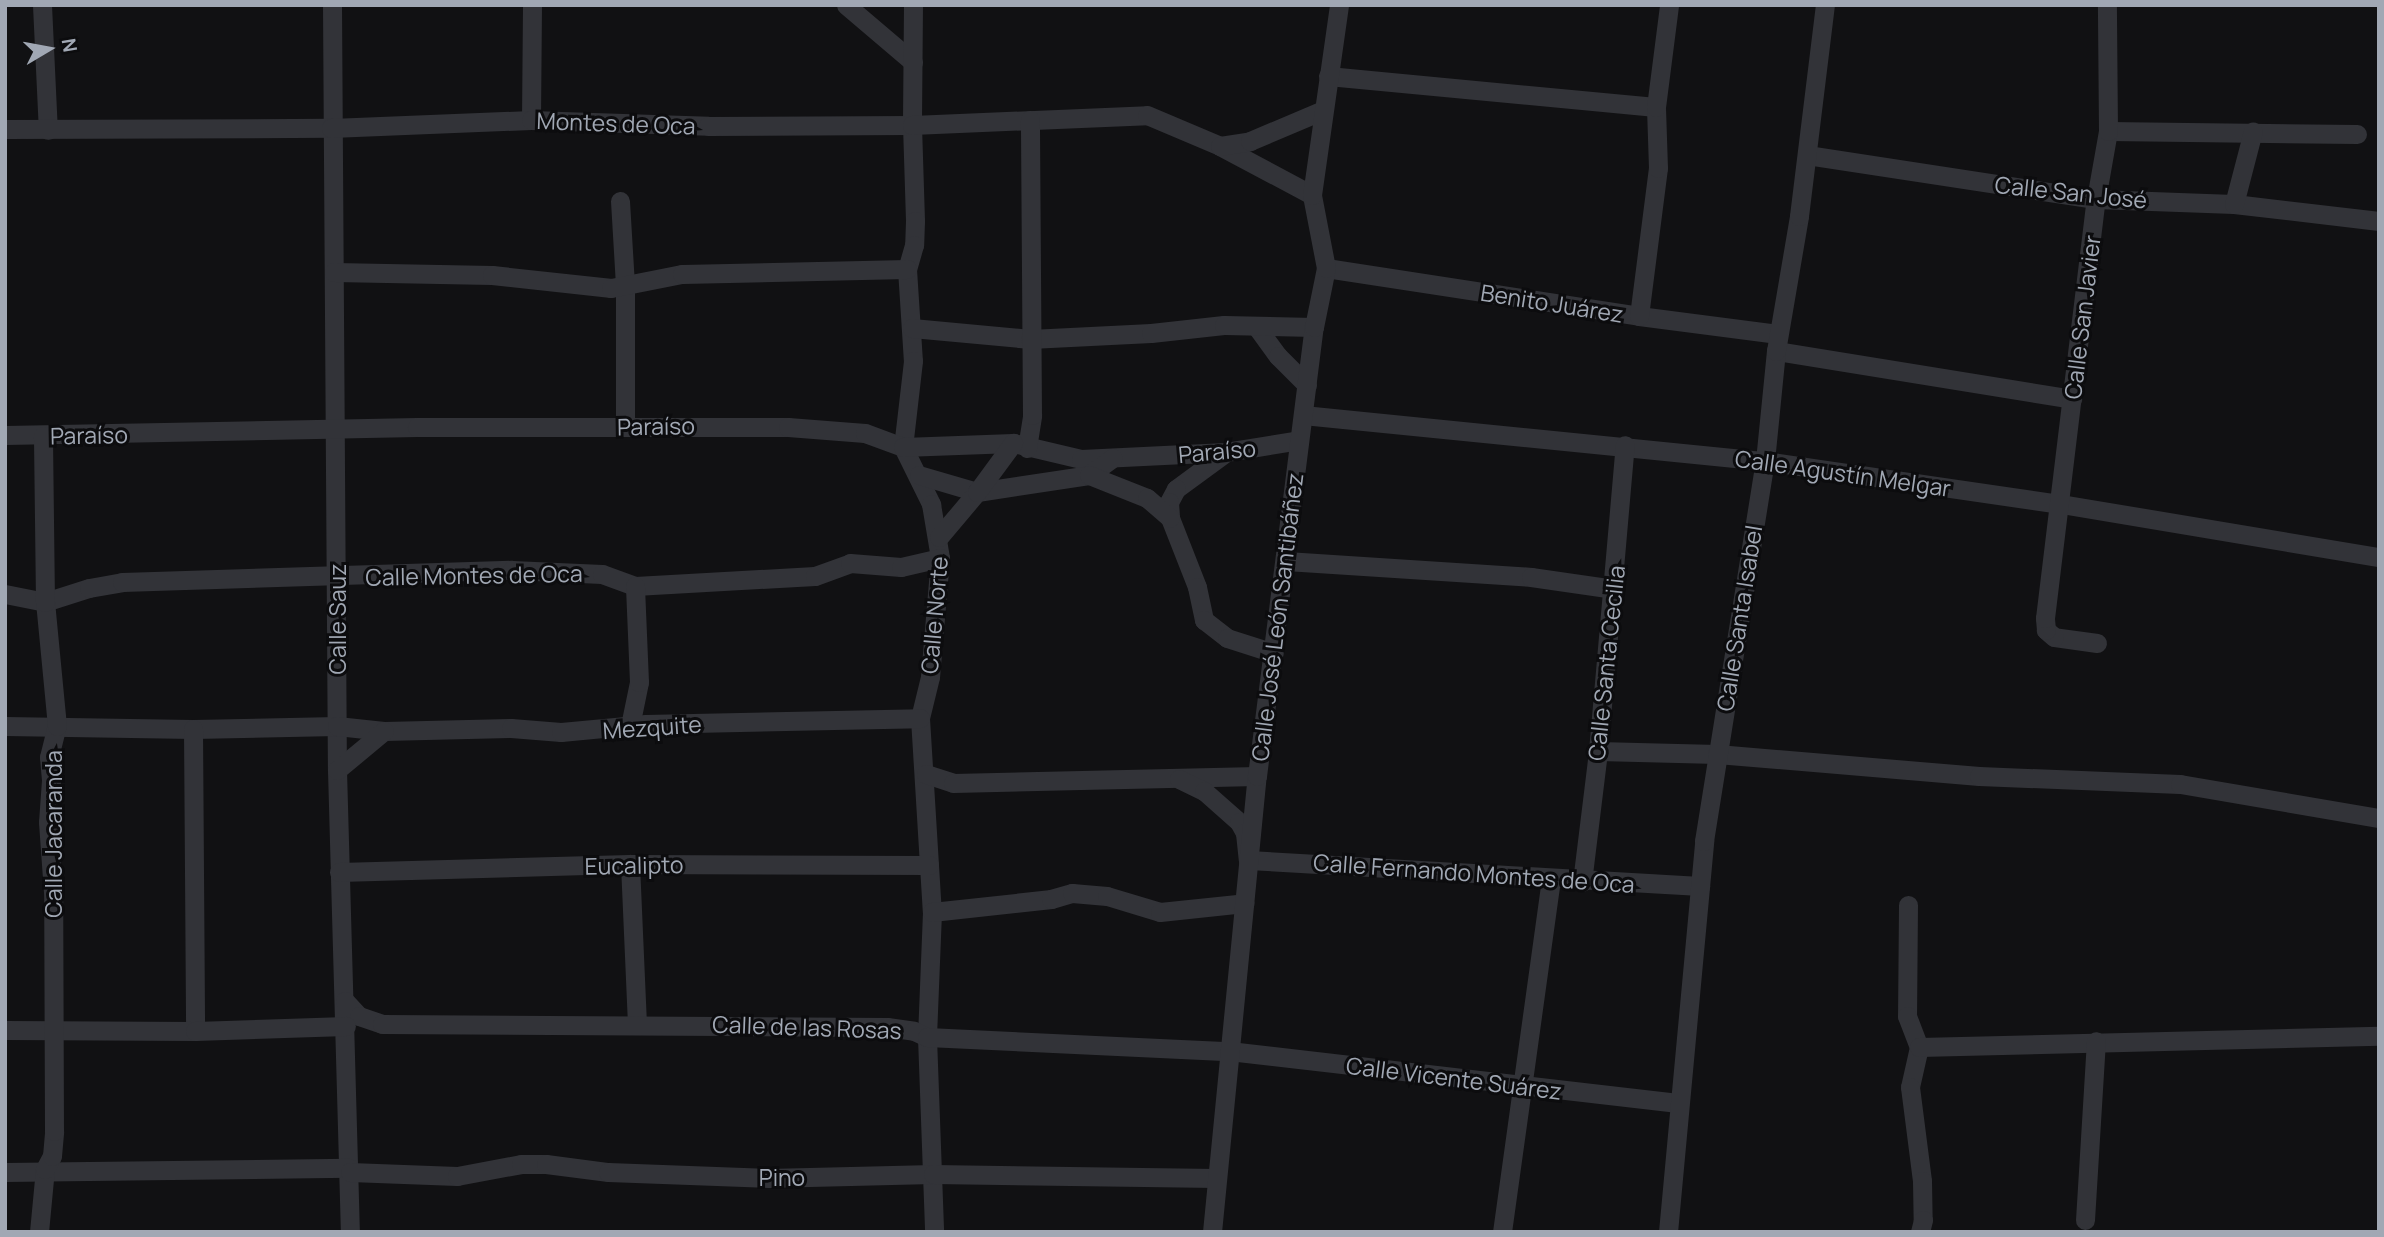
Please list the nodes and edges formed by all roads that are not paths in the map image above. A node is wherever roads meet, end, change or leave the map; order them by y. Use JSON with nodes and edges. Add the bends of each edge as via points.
{"nodes":[{"id":1,"x":42,"y":5,"type":"edge"},
{"id":2,"x":332,"y":5,"type":"edge"},
{"id":3,"x":532,"y":5,"type":"edge"},
{"id":4,"x":846,"y":5,"type":"edge"},
{"id":5,"x":913,"y":5,"type":"edge"},
{"id":6,"x":1339,"y":5,"type":"edge"},
{"id":7,"x":1669,"y":5,"type":"edge"},
{"id":8,"x":1825,"y":5,"type":"edge"},
{"id":9,"x":2107,"y":5,"type":"edge"},
{"id":10,"x":913,"y":62,"type":"junction"},
{"id":11,"x":1328,"y":76,"type":"junction"},
{"id":12,"x":1656,"y":107,"type":"junction"},
{"id":13,"x":1323,"y":110,"type":"junction"},
{"id":14,"x":531,"y":120,"type":"junction"},
{"id":15,"x":1030,"y":120,"type":"junction"},
{"id":16,"x":912,"y":125,"type":"junction"},
{"id":17,"x":331,"y":128,"type":"junction"},
{"id":18,"x":5,"y":129,"type":"edge"},
{"id":19,"x":48,"y":130,"type":"junction"},
{"id":20,"x":2108,"y":131,"type":"junction"},
{"id":21,"x":2253,"y":131,"type":"junction"},
{"id":22,"x":2357,"y":134,"type":"dead end"},
{"id":23,"x":1220,"y":146,"type":"junction"},
{"id":24,"x":1807,"y":155,"type":"junction"},
{"id":25,"x":1312,"y":195,"type":"junction"},
{"id":26,"x":2096,"y":199,"type":"junction"},
{"id":27,"x":621,"y":201,"type":"dead end"},
{"id":28,"x":2234,"y":204,"type":"junction"},
{"id":29,"x":2379,"y":221,"type":"edge"},
{"id":30,"x":1326,"y":268,"type":"junction"},
{"id":31,"x":907,"y":270,"type":"junction"},
{"id":32,"x":334,"y":272,"type":"junction"},
{"id":33,"x":625,"y":286,"type":"junction"},
{"id":34,"x":1639,"y":316,"type":"junction"},
{"id":35,"x":1256,"y":326,"type":"junction"},
{"id":36,"x":1314,"y":327,"type":"junction"},
{"id":37,"x":912,"y":328,"type":"junction"},
{"id":38,"x":1030,"y":339,"type":"junction"},
{"id":39,"x":1777,"y":342,"type":"junction"},
{"id":40,"x":1307,"y":385,"type":"junction"},
{"id":41,"x":2072,"y":398,"type":"junction"},
{"id":42,"x":1303,"y":415,"type":"junction"},
{"id":43,"x":625,"y":425,"type":"junction"},
{"id":44,"x":334,"y":431,"type":"junction"},
{"id":45,"x":5,"y":435,"type":"edge"},
{"id":46,"x":43,"y":436,"type":"junction"},
{"id":47,"x":1299,"y":440,"type":"junction"},
{"id":48,"x":1020,"y":445,"type":"junction"},
{"id":49,"x":1625,"y":445,"type":"junction"},
{"id":50,"x":903,"y":447,"type":"junction"},
{"id":51,"x":1226,"y":453,"type":"junction"},
{"id":52,"x":1112,"y":458,"type":"junction"},
{"id":53,"x":1765,"y":461,"type":"junction"},
{"id":54,"x":919,"y":475,"type":"junction"},
{"id":55,"x":1089,"y":475,"type":"junction"},
{"id":56,"x":977,"y":492,"type":"junction"},
{"id":57,"x":2061,"y":504,"type":"junction"},
{"id":58,"x":1170,"y":518,"type":"junction"},
{"id":59,"x":939,"y":537,"type":"junction"},
{"id":60,"x":2379,"y":557,"type":"edge"},
{"id":61,"x":940,"y":558,"type":"junction"},
{"id":62,"x":1286,"y":561,"type":"junction"},
{"id":63,"x":337,"y":578,"type":"junction"},
{"id":64,"x":635,"y":586,"type":"junction"},
{"id":65,"x":1614,"y":589,"type":"junction"},
{"id":66,"x":5,"y":594,"type":"edge"},
{"id":67,"x":45,"y":602,"type":"junction"},
{"id":68,"x":2097,"y":642,"type":"dead end"},
{"id":69,"x":1274,"y":653,"type":"junction"},
{"id":70,"x":920,"y":718,"type":"junction"},
{"id":71,"x":5,"y":726,"type":"edge"},
{"id":72,"x":57,"y":726,"type":"junction"},
{"id":73,"x":337,"y":726,"type":"junction"},
{"id":74,"x":630,"y":726,"type":"junction"},
{"id":75,"x":193,"y":729,"type":"junction"},
{"id":76,"x":384,"y":731,"type":"junction"},
{"id":77,"x":1598,"y":751,"type":"junction"},
{"id":78,"x":1717,"y":754,"type":"junction"},
{"id":79,"x":337,"y":770,"type":"junction"},
{"id":80,"x":926,"y":774,"type":"junction"},
{"id":81,"x":1257,"y":776,"type":"junction"},
{"id":82,"x":1179,"y":779,"type":"junction"},
{"id":83,"x":2379,"y":818,"type":"edge"},
{"id":84,"x":1248,"y":860,"type":"junction"},
{"id":85,"x":630,"y":864,"type":"junction"},
{"id":86,"x":929,"y":865,"type":"junction"},
{"id":87,"x":338,"y":872,"type":"junction"},
{"id":88,"x":1551,"y":879,"type":"junction"},
{"id":89,"x":1582,"y":882,"type":"junction"},
{"id":90,"x":1700,"y":886,"type":"junction"},
{"id":91,"x":1245,"y":903,"type":"junction"},
{"id":92,"x":1908,"y":905,"type":"dead end"},
{"id":93,"x":932,"y":912,"type":"junction"},
{"id":94,"x":345,"y":1001,"type":"junction"},
{"id":95,"x":637,"y":1023,"type":"junction"},
{"id":96,"x":383,"y":1024,"type":"junction"},
{"id":97,"x":54,"y":1029,"type":"junction"},
{"id":98,"x":5,"y":1030,"type":"edge"},
{"id":99,"x":195,"y":1031,"type":"junction"},
{"id":100,"x":346,"y":1035,"type":"junction"},
{"id":101,"x":2379,"y":1036,"type":"edge"},
{"id":102,"x":928,"y":1037,"type":"junction"},
{"id":103,"x":2096,"y":1041,"type":"junction"},
{"id":104,"x":1919,"y":1047,"type":"junction"},
{"id":105,"x":1229,"y":1051,"type":"junction"},
{"id":106,"x":1523,"y":1086,"type":"junction"},
{"id":107,"x":1678,"y":1103,"type":"junction"},
{"id":108,"x":46,"y":1169,"type":"junction"},
{"id":109,"x":349,"y":1170,"type":"junction"},
{"id":110,"x":5,"y":1172,"type":"edge"},
{"id":111,"x":933,"y":1174,"type":"junction"},
{"id":112,"x":1216,"y":1178,"type":"junction"},
{"id":113,"x":2085,"y":1220,"type":"dead end"},
{"id":114,"x":38,"y":1232,"type":"edge"},
{"id":115,"x":350,"y":1232,"type":"edge"},
{"id":116,"x":934,"y":1232,"type":"edge"},
{"id":117,"x":1212,"y":1232,"type":"edge"},
{"id":118,"x":1502,"y":1232,"type":"edge"},
{"id":119,"x":1668,"y":1232,"type":"edge"},
{"id":120,"x":1920,"y":1232,"type":"edge"}],
"edges":[{"from":1,"to":19,"type":"street"},
{"from":2,"to":17,"type":"street","name":"Calle Sauz"},
{"from":3,"to":14,"type":"street"},
{"from":4,"to":10,"type":"street"},
{"from":5,"to":10,"type":"street"},
{"from":6,"to":11,"type":"street","name":"Calle José León Santibáñez"},
{"from":7,"to":12,"type":"street"},
{"from":8,"to":24,"type":"street","name":"Calle Santa Isabel"},
{"from":9,"to":20,"type":"street","name":"Calle San Javier"},
{"from":10,"to":16,"type":"street"},
{"from":11,"to":12,"type":"street"},
{"from":11,"to":13,"type":"street","name":"Calle José León Santibáñez"},
{"from":12,"to":34,"type":"street","via":[[1658,168]]},
{"from":13,"to":23,"type":"street","via":[[1250,141]]},
{"from":13,"to":25,"type":"street","name":"Calle José León Santibáñez"},
{"from":14,"to":16,"type":"street","name":"Montes de Oca","via":[[708,126]]},
{"from":14,"to":17,"type":"street","name":"Montes de Oca"},
{"from":15,"to":16,"type":"street","name":"Montes de Oca"},
{"from":15,"to":23,"type":"street","name":"Montes de Oca","via":[[1147,115]]},
{"from":15,"to":38,"type":"street"},
{"from":16,"to":31,"type":"street","via":[[915,221]]},
{"from":17,"to":19,"type":"street","name":"Montes de Oca"},
{"from":17,"to":32,"type":"street","name":"Calle Sauz"},
{"from":18,"to":19,"type":"street","name":"Montes de Oca"},
{"from":20,"to":21,"type":"street"},
{"from":20,"to":26,"type":"street","name":"Calle San Javier"},
{"from":21,"to":22,"type":"street"},
{"from":21,"to":28,"type":"street"},
{"from":23,"to":25,"type":"street"},
{"from":24,"to":26,"type":"street","name":"Calle San José"},
{"from":24,"to":39,"type":"street","name":"Calle Santa Isabel"},
{"from":25,"to":30,"type":"street","name":"Calle José León Santibáñez"},
{"from":26,"to":28,"type":"street","name":"Calle San José"},
{"from":26,"to":41,"type":"street","name":"Calle San Javier"},
{"from":27,"to":33,"type":"street"},
{"from":28,"to":29,"type":"street","name":"Calle San José"},
{"from":30,"to":34,"type":"street","name":"Benito Juárez"},
{"from":30,"to":36,"type":"street","name":"Calle José León Santibáñez"},
{"from":31,"to":33,"type":"street","via":[[682,274]]},
{"from":31,"to":37,"type":"street"},
{"from":32,"to":33,"type":"street","via":[[492,275],[585,287]]},
{"from":32,"to":44,"type":"street","name":"Calle Sauz"},
{"from":33,"to":43,"type":"street"},
{"from":34,"to":39,"type":"street","name":"Benito Juárez"},
{"from":35,"to":36,"type":"street"},
{"from":35,"to":38,"type":"street"},
{"from":35,"to":40,"type":"street"},
{"from":36,"to":40,"type":"street","name":"Calle José León Santibáñez"},
{"from":37,"to":38,"type":"street"},
{"from":37,"to":50,"type":"street"},
{"from":38,"to":48,"type":"street","via":[[1032,415]]},
{"from":39,"to":41,"type":"street","name":"Benito Juárez"},
{"from":39,"to":53,"type":"street","name":"Calle Santa Isabel"},
{"from":40,"to":42,"type":"street","name":"Calle José León Santibáñez"},
{"from":41,"to":57,"type":"street","name":"Calle San Javier"},
{"from":42,"to":47,"type":"street","name":"Calle José León Santibáñez"},
{"from":42,"to":49,"type":"street","name":"Calle Agustín Melgar"},
{"from":43,"to":44,"type":"street","name":"Paraíso"},
{"from":43,"to":50,"type":"street","name":"Paraíso","via":[[842,429],[887,438]]},
{"from":44,"to":46,"type":"street","name":"Paraíso"},
{"from":44,"to":63,"type":"street","name":"Calle Sauz"},
{"from":45,"to":46,"type":"street","name":"Paraíso"},
{"from":46,"to":67,"type":"street","name":"Calle Jacaranda"},
{"from":47,"to":51,"type":"street","name":"Paraíso"},
{"from":47,"to":62,"type":"street","name":"Calle José León Santibáñez"},
{"from":48,"to":50,"type":"street","name":"Paraíso"},
{"from":48,"to":52,"type":"street","name":"Paraíso","via":[[1081,459]]},
{"from":48,"to":56,"type":"street"},
{"from":49,"to":53,"type":"street","name":"Calle Agustín Melgar"},
{"from":49,"to":65,"type":"street","name":"Calle Santa Cecilia"},
{"from":50,"to":54,"type":"street","name":"Calle Norte"},
{"from":51,"to":52,"type":"street","name":"Paraíso"},
{"from":51,"to":58,"type":"street","via":[[1176,489],[1169,502]]},
{"from":52,"to":55,"type":"street"},
{"from":53,"to":57,"type":"street","name":"Calle Agustín Melgar"},
{"from":53,"to":78,"type":"street","name":"Calle Santa Isabel"},
{"from":54,"to":56,"type":"street"},
{"from":54,"to":59,"type":"street","name":"Calle Norte"},
{"from":55,"to":56,"type":"street"},
{"from":55,"to":58,"type":"street","via":[[1147,498]]},
{"from":56,"to":59,"type":"street"},
{"from":57,"to":60,"type":"street","name":"Calle Agustín Melgar"},
{"from":57,"to":68,"type":"street","name":"Calle San Javier","via":[[2046,630],[2054,637]]},
{"from":58,"to":69,"type":"street","via":[[1205,620],[1227,638]]},
{"from":59,"to":61,"type":"street","name":"Calle Norte"},
{"from":61,"to":64,"type":"street","name":"Calle Montes de Oca","via":[[901,567],[850,563],[815,576]]},
{"from":61,"to":70,"type":"street","name":"Calle Norte","via":[[930,677]]},
{"from":62,"to":65,"type":"street","via":[[1531,577]]},
{"from":62,"to":69,"type":"street","name":"Calle José León Santibáñez"},
{"from":63,"to":64,"type":"street","name":"Calle Montes de Oca","via":[[561,571],[602,574]]},
{"from":63,"to":67,"type":"street","name":"Calle Montes de Oca","via":[[122,582]]},
{"from":63,"to":73,"type":"street","name":"Calle Sauz"},
{"from":64,"to":74,"type":"street","via":[[639,682]]},
{"from":65,"to":77,"type":"street","name":"Calle Santa Cecilia"},
{"from":66,"to":67,"type":"street","name":"Calle Montes de Oca"},
{"from":67,"to":72,"type":"street","name":"Calle Jacaranda"},
{"from":69,"to":81,"type":"street","name":"Calle José León Santibáñez"},
{"from":70,"to":74,"type":"street","name":"Mezquite"},
{"from":70,"to":80,"type":"street","name":"Calle Norte"},
{"from":71,"to":72,"type":"street","name":"Mezquite"},
{"from":72,"to":75,"type":"street","name":"Mezquite"},
{"from":72,"to":97,"type":"street","name":"Calle Jacaranda","via":[[49,757],[48,822]]},
{"from":73,"to":75,"type":"street","name":"Mezquite"},
{"from":73,"to":76,"type":"street","name":"Mezquite"},
{"from":73,"to":79,"type":"street","name":"Calle Sauz"},
{"from":74,"to":76,"type":"street","name":"Mezquite","via":[[561,732],[511,728]]},
{"from":75,"to":99,"type":"street"},
{"from":76,"to":79,"type":"street"},
{"from":77,"to":78,"type":"street"},
{"from":77,"to":89,"type":"street","name":"Calle Santa Cecilia"},
{"from":78,"to":83,"type":"street","via":[[1979,776],[2180,783]]},
{"from":78,"to":90,"type":"street","name":"Calle Santa Isabel"},
{"from":79,"to":87,"type":"street","name":"Calle Sauz"},
{"from":80,"to":82,"type":"street","via":[[953,783]]},
{"from":80,"to":86,"type":"street","name":"Calle Norte"},
{"from":81,"to":82,"type":"street"},
{"from":81,"to":84,"type":"street","name":"Calle José León Santibáñez"},
{"from":82,"to":84,"type":"street","via":[[1204,791],[1238,822],[1245,833]]},
{"from":84,"to":88,"type":"street","name":"Calle Fernando Montes de Oca"},
{"from":84,"to":91,"type":"street","name":"Calle José León Santibáñez"},
{"from":85,"to":86,"type":"street","name":"Eucalipto"},
{"from":85,"to":87,"type":"street","name":"Eucalipto"},
{"from":85,"to":95,"type":"street"},
{"from":86,"to":93,"type":"street","name":"Calle Norte"},
{"from":87,"to":94,"type":"street","name":"Calle Sauz"},
{"from":88,"to":89,"type":"street","name":"Calle Fernando Montes de Oca"},
{"from":88,"to":106,"type":"street"},
{"from":89,"to":90,"type":"street","name":"Calle Fernando Montes de Oca"},
{"from":90,"to":107,"type":"street","name":"Calle Santa Isabel"},
{"from":91,"to":93,"type":"street","via":[[1160,912],[1107,896],[1072,893],[1051,900]]},
{"from":91,"to":105,"type":"street","name":"Calle José León Santibáñez"},
{"from":92,"to":104,"type":"street","via":[[1907,1016]]},
{"from":93,"to":102,"type":"street","name":"Calle Norte"},
{"from":94,"to":96,"type":"street","via":[[359,1016]]},
{"from":94,"to":100,"type":"street","name":"Calle Sauz"},
{"from":95,"to":96,"type":"street","name":"Calle de las Rosas"},
{"from":95,"to":102,"type":"street","name":"Calle de las Rosas","via":[[887,1027]]},
{"from":96,"to":100,"type":"street"},
{"from":97,"to":98,"type":"street"},
{"from":97,"to":99,"type":"street"},
{"from":97,"to":108,"type":"street","name":"Calle Jacaranda","via":[[54,1131]]},
{"from":99,"to":100,"type":"street"},
{"from":100,"to":109,"type":"street","name":"Calle Sauz"},
{"from":101,"to":103,"type":"street"},
{"from":102,"to":105,"type":"street","name":"Calle de las Rosas"},
{"from":102,"to":111,"type":"street","name":"Calle Norte"},
{"from":103,"to":104,"type":"street"},
{"from":103,"to":113,"type":"street"},
{"from":104,"to":120,"type":"street","via":[[1910,1087],[1922,1181]]},
{"from":105,"to":106,"type":"street","name":"Calle Vicente Suárez"},
{"from":105,"to":112,"type":"street","name":"Calle José León Santibáñez"},
{"from":106,"to":107,"type":"street","name":"Calle Vicente Suárez"},
{"from":106,"to":118,"type":"street"},
{"from":107,"to":119,"type":"street","name":"Calle Santa Isabel"},
{"from":108,"to":109,"type":"street","name":"Pino"},
{"from":108,"to":110,"type":"street","name":"Pino"},
{"from":108,"to":114,"type":"street","name":"Calle Jacaranda"},
{"from":109,"to":111,"type":"street","name":"Pino","via":[[457,1176],[546,1164],[608,1172],[768,1178]]},
{"from":109,"to":115,"type":"street","name":"Calle Sauz"},
{"from":111,"to":112,"type":"street","name":"Pino"},
{"from":111,"to":116,"type":"street","name":"Calle Norte"},
{"from":112,"to":117,"type":"street","name":"Calle José León Santibáñez"}]}
